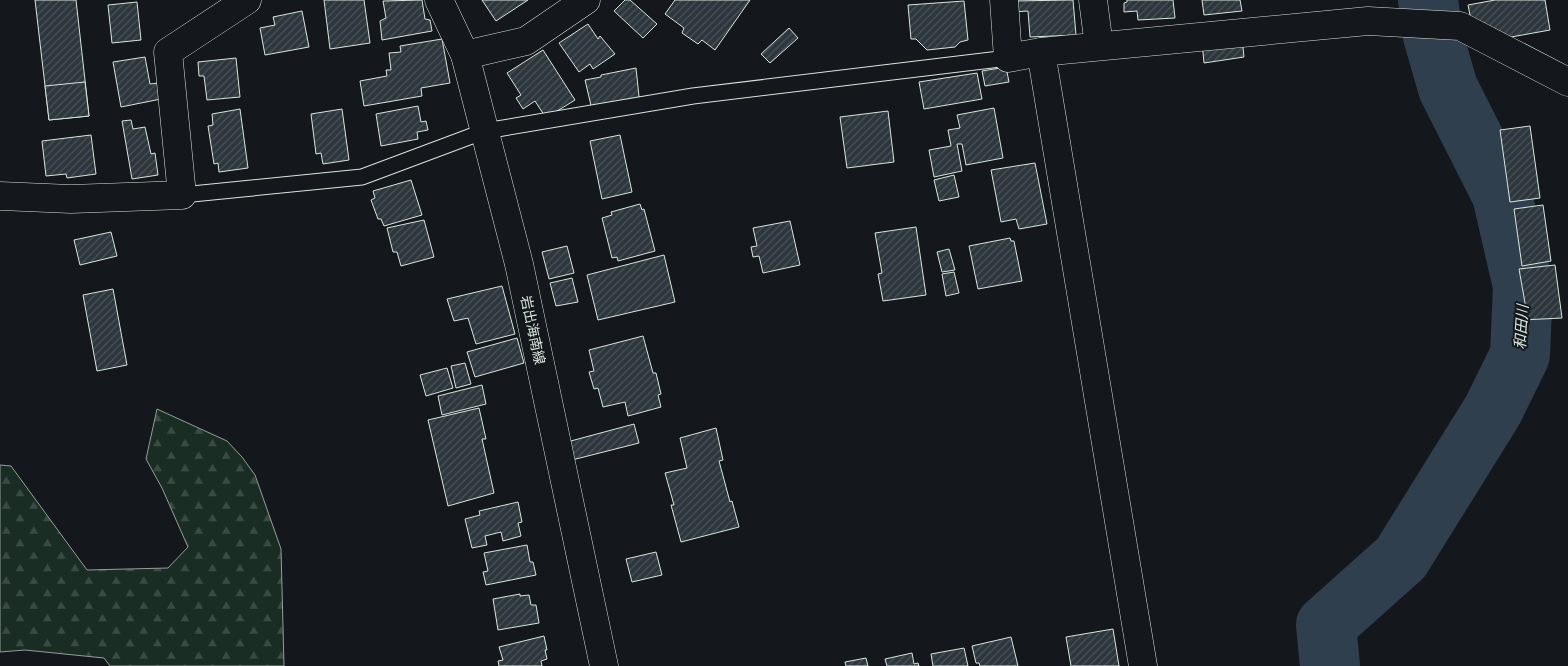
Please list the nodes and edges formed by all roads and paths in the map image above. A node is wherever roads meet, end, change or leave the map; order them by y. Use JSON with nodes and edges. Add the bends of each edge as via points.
{"nodes":[{"id":1,"x":247,"y":0,"type":"edge"},
{"id":2,"x":439,"y":0,"type":"edge"},
{"id":3,"x":586,"y":0,"type":"edge"},
{"id":4,"x":1004,"y":0,"type":"edge"},
{"id":5,"x":1093,"y":0,"type":"edge"},
{"id":6,"x":1099,"y":46,"type":"junction"},
{"id":7,"x":1041,"y":52,"type":"junction"},
{"id":8,"x":466,"y":55,"type":"junction"},
{"id":9,"x":1008,"y":58,"type":"junction"},
{"id":10,"x":1568,"y":82,"type":"edge"},
{"id":11,"x":485,"y":131,"type":"junction"},
{"id":12,"x":182,"y":195,"type":"junction"},
{"id":13,"x":0,"y":196,"type":"edge"},
{"id":14,"x":604,"y":666,"type":"edge"},
{"id":15,"x":1143,"y":666,"type":"edge"}],
"edges":[{"from":1,"to":12,"type":"street","via":[[168,52]]},
{"from":2,"to":8,"type":"street","name":"岩出海南線"},
{"from":3,"to":8,"type":"street","via":[[526,41]]},
{"from":4,"to":9,"type":"street"},
{"from":5,"to":6,"type":"street"},
{"from":6,"to":7,"type":"street"},
{"from":6,"to":10,"type":"street","via":[[1368,21],[1460,26]]},
{"from":7,"to":9,"type":"street"},
{"from":7,"to":15,"type":"street"},
{"from":8,"to":11,"type":"street","name":"岩出海南線"},
{"from":9,"to":11,"type":"lane","via":[[693,96]]},
{"from":11,"to":12,"type":"lane","via":[[362,177]]},
{"from":11,"to":14,"type":"street","name":"岩出海南線","via":[[519,264]]},
{"from":12,"to":13,"type":"street","via":[[71,199]]}]}
